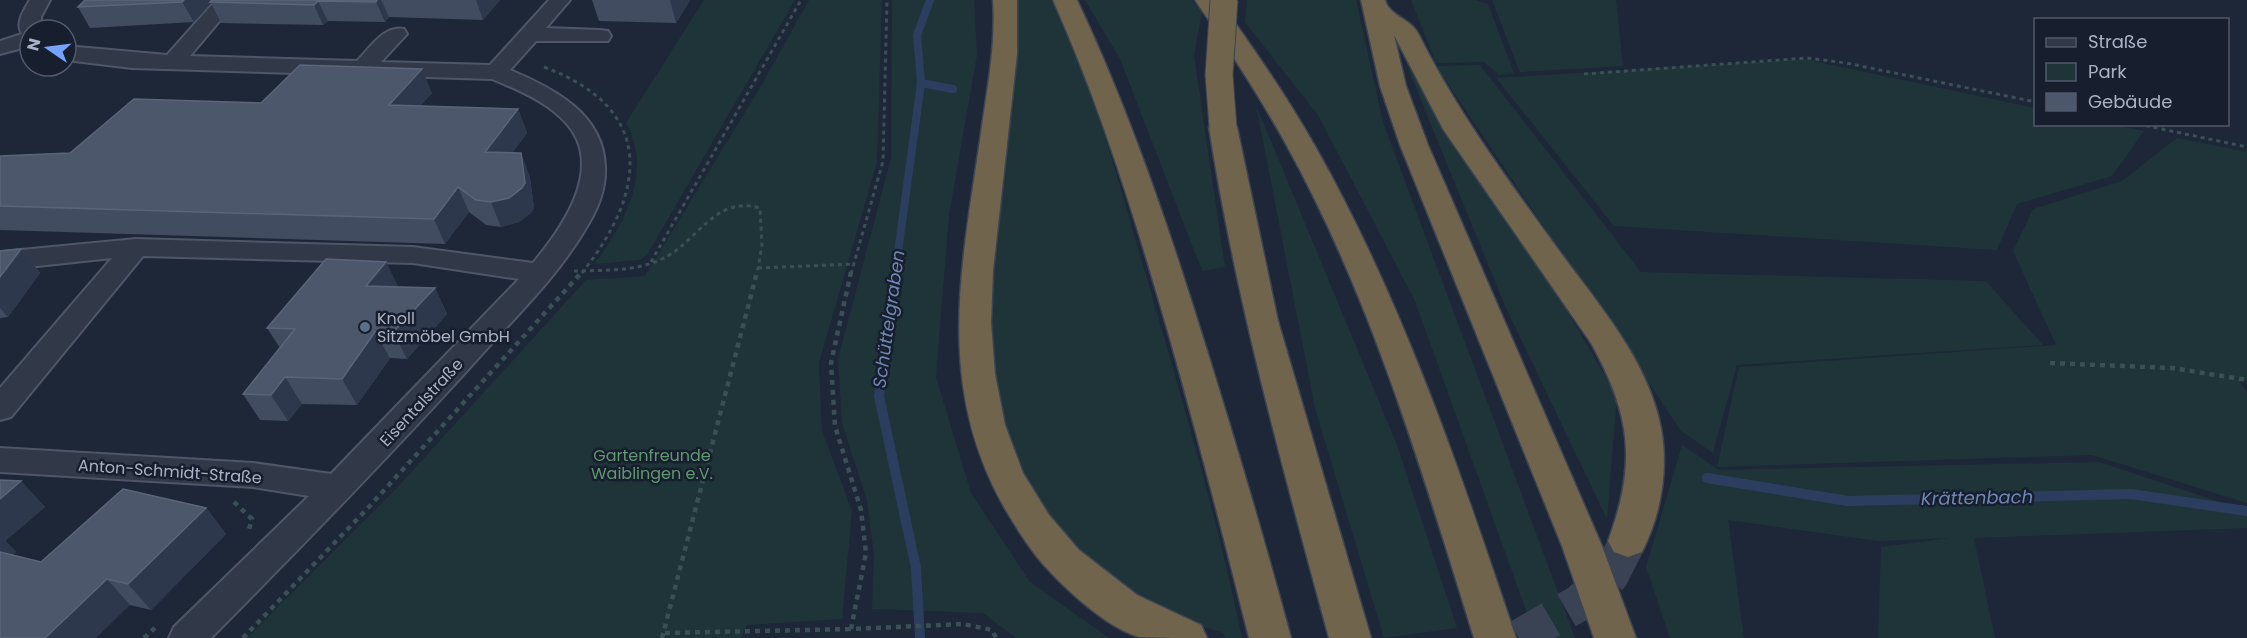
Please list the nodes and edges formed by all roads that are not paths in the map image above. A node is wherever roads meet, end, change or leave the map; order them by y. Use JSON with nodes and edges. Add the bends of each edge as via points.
{"nodes":[{"id":1,"x":40,"y":0,"type":"edge"},
{"id":2,"x":227,"y":0,"type":"edge"},
{"id":3,"x":560,"y":0,"type":"edge"},
{"id":4,"x":1005,"y":0,"type":"edge"},
{"id":5,"x":1065,"y":0,"type":"edge"},
{"id":6,"x":1207,"y":0,"type":"edge"},
{"id":7,"x":1224,"y":0,"type":"edge"},
{"id":8,"x":1373,"y":5,"type":"edge"},
{"id":9,"x":31,"y":18,"type":"edge"},
{"id":10,"x":395,"y":34,"type":"dead end"},
{"id":11,"x":529,"y":34,"type":"junction"},
{"id":12,"x":600,"y":36,"type":"dead end"},
{"id":13,"x":18,"y":43,"type":"edge"},
{"id":14,"x":0,"y":48,"type":"edge"},
{"id":15,"x":78,"y":55,"type":"edge"},
{"id":16,"x":173,"y":62,"type":"junction"},
{"id":17,"x":363,"y":68,"type":"junction"},
{"id":18,"x":496,"y":72,"type":"junction"},
{"id":19,"x":136,"y":247,"type":"junction"},
{"id":20,"x":0,"y":261,"type":"edge"},
{"id":21,"x":539,"y":273,"type":"junction"},
{"id":22,"x":0,"y":409,"type":"edge"},
{"id":23,"x":0,"y":460,"type":"edge"},
{"id":24,"x":340,"y":488,"type":"junction"},
{"id":25,"x":1628,"y":541,"type":"tunnel mouth"},
{"id":26,"x":174,"y":630,"type":"edge"},
{"id":27,"x":1186,"y":638,"type":"edge"},
{"id":28,"x":1270,"y":638,"type":"edge"},
{"id":29,"x":1350,"y":638,"type":"edge"},
{"id":30,"x":1495,"y":638,"type":"edge"},
{"id":31,"x":1615,"y":638,"type":"edge"}],
"edges":[{"from":1,"to":9,"type":"street"},
{"from":2,"to":16,"type":"street"},
{"from":3,"to":11,"type":"street"},
{"from":4,"to":27,"type":"highway","via":[[1003,68],[976,275],[975,348],[980,406],[994,452],[1016,500],[1051,548],[1089,583],[1144,618]]},
{"from":5,"to":28,"type":"highway","via":[[1119,128],[1155,233]]},
{"from":6,"to":30,"type":"highway","via":[[1239,42],[1286,117],[1353,251],[1429,439]]},
{"from":7,"to":29,"type":"highway","bridge":true,"via":[[1219,75],[1235,207],[1256,302]]},
{"from":8,"to":25,"type":"highway","via":[[1406,33],[1414,56],[1457,129],[1605,338],[1629,381],[1642,421],[1646,466],[1641,505]]},
{"from":8,"to":31,"type":"highway","via":[[1393,86],[1414,145],[1582,546]]},
{"from":10,"to":17,"type":"street"},
{"from":11,"to":12,"type":"street"},
{"from":11,"to":18,"type":"street"},
{"from":13,"to":14,"type":"street"},
{"from":15,"to":16,"type":"street","name":"Eisentalstraße"},
{"from":16,"to":17,"type":"street","name":"Eisentalstraße"},
{"from":17,"to":18,"type":"street","name":"Eisentalstraße"},
{"from":18,"to":21,"type":"street","name":"Eisentalstraße","via":[[537,100],[569,113],[586,137],[593,166],[587,202],[569,234]]},
{"from":19,"to":20,"type":"street"},
{"from":19,"to":21,"type":"street","via":[[413,255]]},
{"from":19,"to":22,"type":"street"},
{"from":21,"to":24,"type":"street","name":"Eisentalstraße"},
{"from":23,"to":24,"type":"street","name":"Anton-Schmidt-Straße","via":[[253,475]]},
{"from":24,"to":26,"type":"street","name":"Eisentalstraße"}]}
